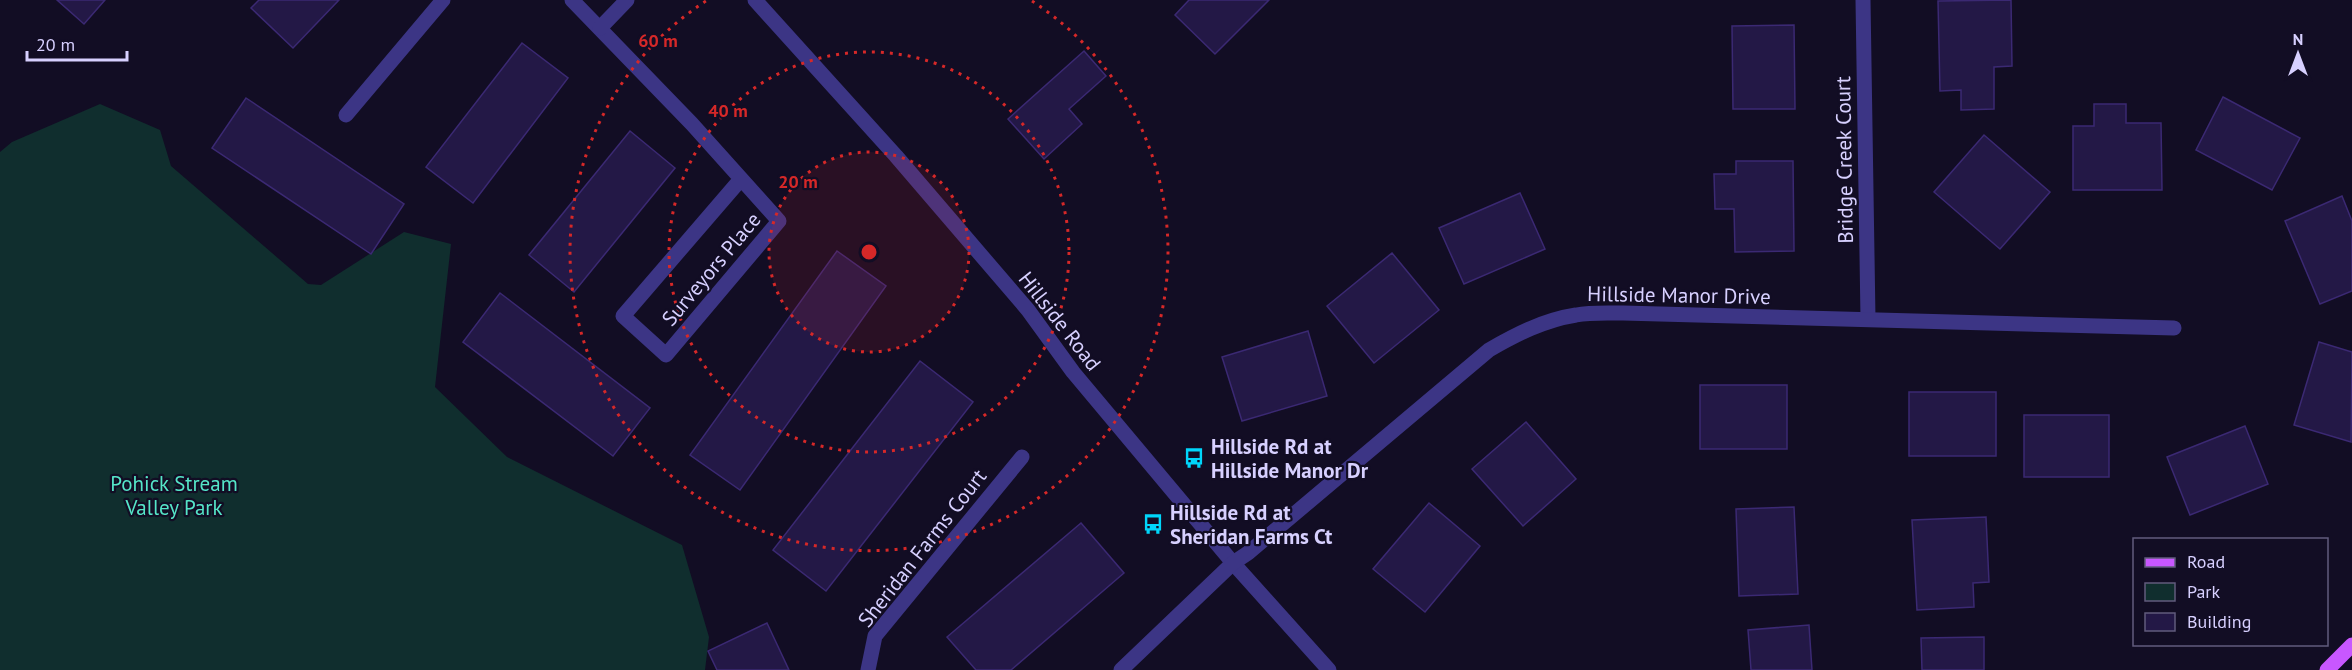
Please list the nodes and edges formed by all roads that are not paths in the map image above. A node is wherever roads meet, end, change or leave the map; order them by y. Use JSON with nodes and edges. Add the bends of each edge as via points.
{"nodes":[{"id":1,"x":443,"y":0,"type":"edge"},
{"id":2,"x":572,"y":0,"type":"edge"},
{"id":3,"x":627,"y":0,"type":"edge"},
{"id":4,"x":755,"y":0,"type":"edge"},
{"id":5,"x":1863,"y":0,"type":"edge"},
{"id":6,"x":600,"y":28,"type":"junction"},
{"id":7,"x":345,"y":115,"type":"dead end"},
{"id":8,"x":741,"y":178,"type":"junction"},
{"id":9,"x":1868,"y":319,"type":"junction"},
{"id":10,"x":2174,"y":328,"type":"dead end"},
{"id":11,"x":1022,"y":457,"type":"dead end"},
{"id":12,"x":1233,"y":563,"type":"junction"},
{"id":13,"x":2352,"y":645,"type":"edge"},
{"id":14,"x":868,"y":670,"type":"edge"},
{"id":15,"x":1121,"y":670,"type":"edge"},
{"id":16,"x":1329,"y":670,"type":"edge"},
{"id":17,"x":2327,"y":670,"type":"edge"}],
"edges":[{"from":1,"to":7,"type":"street"},
{"from":2,"to":6,"type":"street","name":"Surveyors Place"},
{"from":3,"to":6,"type":"street"},
{"from":4,"to":12,"type":"street","name":"Hillside Road","via":[[1020,301],[1073,372]]},
{"from":5,"to":9,"type":"street","name":"Bridge Creek Court"},
{"from":6,"to":8,"type":"street","name":"Surveyors Place"},
{"from":8,"to":8,"type":"street","name":"Surveyors Place","via":[[779,221],[666,355],[623,316]]},
{"from":9,"to":10,"type":"street","name":"Hillside Manor Drive"},
{"from":9,"to":12,"type":"street","name":"Hillside Manor Drive","via":[[1578,314],[1527,329],[1489,350]]},
{"from":11,"to":14,"type":"street","name":"Sheridan Farms Court","via":[[875,636]]},
{"from":12,"to":15,"type":"street"},
{"from":12,"to":16,"type":"street","name":"Hillside Road"},
{"from":13,"to":17,"type":"main road"}]}
